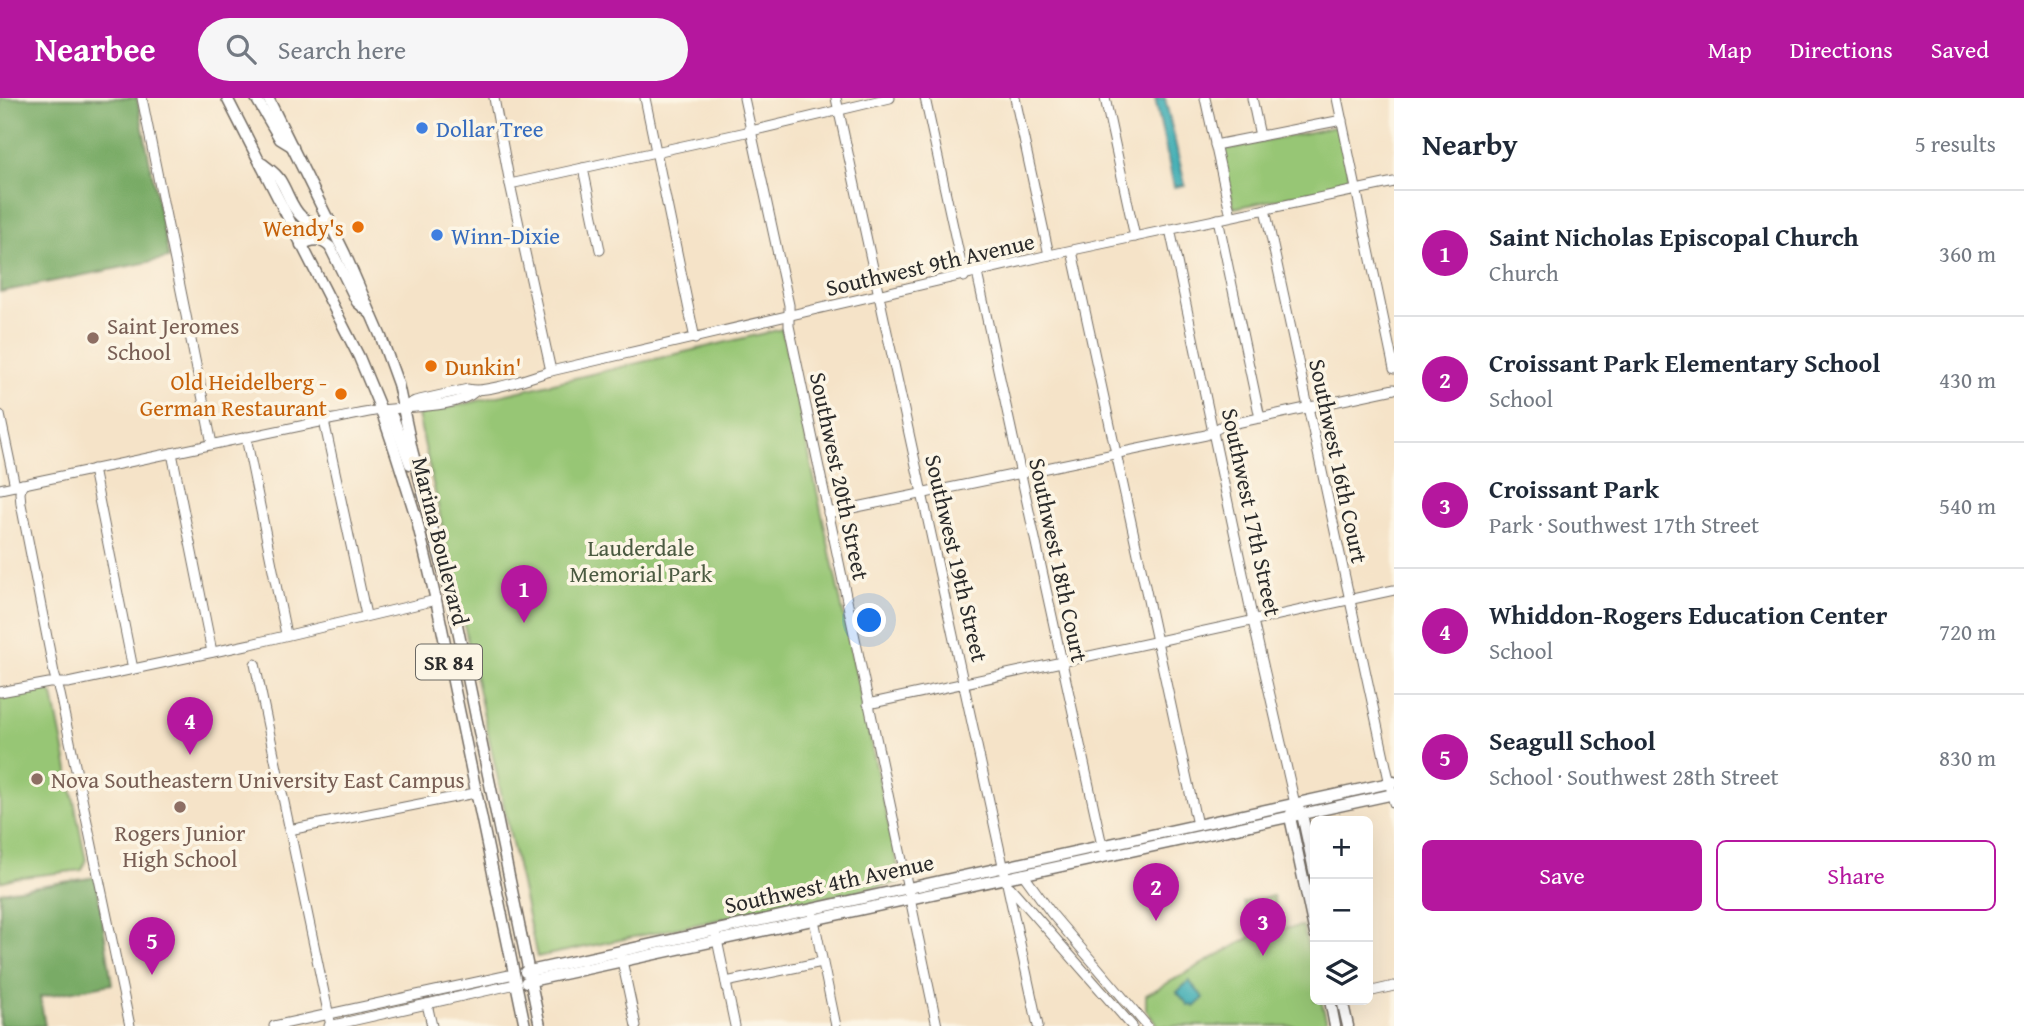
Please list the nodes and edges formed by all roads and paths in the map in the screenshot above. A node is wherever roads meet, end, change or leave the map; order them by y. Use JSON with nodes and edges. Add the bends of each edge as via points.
{"nodes":[{"id":1,"x":142,"y":98,"type":"edge"},
{"id":2,"x":227,"y":98,"type":"edge"},
{"id":3,"x":256,"y":98,"type":"edge"},
{"id":4,"x":268,"y":98,"type":"edge"},
{"id":5,"x":494,"y":98,"type":"edge"},
{"id":6,"x":645,"y":98,"type":"edge"},
{"id":7,"x":744,"y":98,"type":"edge"},
{"id":8,"x":836,"y":98,"type":"edge"},
{"id":9,"x":890,"y":98,"type":"edge"},
{"id":10,"x":925,"y":98,"type":"edge"},
{"id":11,"x":1015,"y":98,"type":"edge"},
{"id":12,"x":1105,"y":98,"type":"edge"},
{"id":13,"x":1205,"y":98,"type":"edge"},
{"id":14,"x":1252,"y":98,"type":"edge"},
{"id":15,"x":1336,"y":98,"type":"edge"},
{"id":16,"x":839,"y":110,"type":"junction"},
{"id":17,"x":1342,"y":120,"type":"junction"},
{"id":18,"x":751,"y":131,"type":"junction"},
{"id":19,"x":1260,"y":136,"type":"junction"},
{"id":20,"x":1215,"y":145,"type":"junction"},
{"id":21,"x":292,"y":146,"type":"junction"},
{"id":22,"x":656,"y":152,"type":"junction"},
{"id":23,"x":258,"y":160,"type":"junction"},
{"id":24,"x":583,"y":168,"type":"junction"},
{"id":25,"x":1394,"y":182,"type":"edge"},
{"id":26,"x":510,"y":184,"type":"junction"},
{"id":27,"x":1357,"y":190,"type":"junction"},
{"id":28,"x":1265,"y":209,"type":"junction"},
{"id":29,"x":1231,"y":216,"type":"junction"},
{"id":30,"x":329,"y":219,"type":"junction"},
{"id":31,"x":1218,"y":219,"type":"junction"},
{"id":32,"x":1170,"y":229,"type":"junction"},
{"id":33,"x":1135,"y":237,"type":"junction"},
{"id":34,"x":301,"y":245,"type":"junction"},
{"id":35,"x":600,"y":250,"type":"dead end"},
{"id":36,"x":1072,"y":251,"type":"junction"},
{"id":37,"x":1049,"y":256,"type":"junction"},
{"id":38,"x":977,"y":273,"type":"junction"},
{"id":39,"x":964,"y":276,"type":"junction"},
{"id":40,"x":879,"y":295,"type":"junction"},
{"id":41,"x":373,"y":316,"type":"junction"},
{"id":42,"x":789,"y":317,"type":"junction"},
{"id":43,"x":695,"y":338,"type":"junction"},
{"id":44,"x":1394,"y":369,"type":"edge"},
{"id":45,"x":551,"y":371,"type":"junction"},
{"id":46,"x":1394,"y":389,"type":"edge"},
{"id":47,"x":403,"y":407,"type":"junction"},
{"id":48,"x":1307,"y":407,"type":"junction"},
{"id":49,"x":382,"y":410,"type":"junction"},
{"id":50,"x":0,"y":415,"type":"edge"},
{"id":51,"x":1260,"y":418,"type":"junction"},
{"id":52,"x":324,"y":421,"type":"junction"},
{"id":53,"x":1213,"y":431,"type":"junction"},
{"id":54,"x":247,"y":437,"type":"junction"},
{"id":55,"x":212,"y":444,"type":"junction"},
{"id":56,"x":172,"y":453,"type":"junction"},
{"id":57,"x":1116,"y":454,"type":"junction"},
{"id":58,"x":93,"y":469,"type":"junction"},
{"id":59,"x":1021,"y":474,"type":"junction"},
{"id":60,"x":419,"y":475,"type":"junction"},
{"id":61,"x":19,"y":485,"type":"junction"},
{"id":62,"x":0,"y":489,"type":"edge"},
{"id":63,"x":922,"y":493,"type":"junction"},
{"id":64,"x":828,"y":513,"type":"junction"},
{"id":65,"x":1394,"y":590,"type":"edge"},
{"id":66,"x":436,"y":600,"type":"junction"},
{"id":67,"x":1350,"y":601,"type":"junction"},
{"id":68,"x":366,"y":615,"type":"junction"},
{"id":69,"x":455,"y":615,"type":"junction"},
{"id":70,"x":1253,"y":621,"type":"junction"},
{"id":71,"x":286,"y":634,"type":"junction"},
{"id":72,"x":1158,"y":641,"type":"junction"},
{"id":73,"x":212,"y":652,"type":"junction"},
{"id":74,"x":1062,"y":663,"type":"junction"},
{"id":75,"x":255,"y":664,"type":"dead end"},
{"id":76,"x":133,"y":668,"type":"junction"},
{"id":77,"x":58,"y":683,"type":"junction"},
{"id":78,"x":965,"y":683,"type":"junction"},
{"id":79,"x":0,"y":692,"type":"edge"},
{"id":80,"x":868,"y":704,"type":"junction"},
{"id":81,"x":1393,"y":791,"type":"edge"},
{"id":82,"x":475,"y":793,"type":"junction"},
{"id":83,"x":1295,"y":804,"type":"junction"},
{"id":84,"x":1302,"y":814,"type":"junction"},
{"id":85,"x":1290,"y":817,"type":"junction"},
{"id":86,"x":1197,"y":825,"type":"junction"},
{"id":87,"x":289,"y":830,"type":"junction"},
{"id":88,"x":1103,"y":850,"type":"junction"},
{"id":89,"x":1310,"y":852,"type":"edge"},
{"id":90,"x":1023,"y":874,"type":"junction"},
{"id":91,"x":1008,"y":881,"type":"junction"},
{"id":92,"x":909,"y":892,"type":"junction"},
{"id":93,"x":1310,"y":910,"type":"edge"},
{"id":94,"x":813,"y":914,"type":"junction"},
{"id":95,"x":716,"y":935,"type":"junction"},
{"id":96,"x":621,"y":956,"type":"junction"},
{"id":97,"x":822,"y":961,"type":"junction"},
{"id":98,"x":530,"y":976,"type":"junction"},
{"id":99,"x":515,"y":979,"type":"junction"},
{"id":100,"x":726,"y":982,"type":"junction"},
{"id":101,"x":1394,"y":986,"type":"edge"},
{"id":102,"x":1373,"y":991,"type":"edge"},
{"id":103,"x":427,"y":1004,"type":"junction"},
{"id":104,"x":1332,"y":1005,"type":"edge"},
{"id":105,"x":1343,"y":1005,"type":"edge"},
{"id":106,"x":1135,"y":1013,"type":"junction"},
{"id":107,"x":329,"y":1014,"type":"junction"},
{"id":108,"x":1125,"y":1024,"type":"edge"},
{"id":109,"x":130,"y":1026,"type":"edge"},
{"id":110,"x":274,"y":1026,"type":"edge"},
{"id":111,"x":330,"y":1026,"type":"edge"},
{"id":112,"x":432,"y":1026,"type":"edge"},
{"id":113,"x":525,"y":1026,"type":"edge"},
{"id":114,"x":540,"y":1026,"type":"edge"},
{"id":115,"x":636,"y":1026,"type":"edge"},
{"id":116,"x":735,"y":1026,"type":"edge"},
{"id":117,"x":836,"y":1026,"type":"edge"},
{"id":118,"x":937,"y":1026,"type":"edge"},
{"id":119,"x":1038,"y":1026,"type":"edge"},
{"id":120,"x":1147,"y":1026,"type":"edge"},
{"id":121,"x":1335,"y":1026,"type":"edge"},
{"id":122,"x":1348,"y":1026,"type":"edge"}],
"edges":[{"from":1,"to":55,"type":"street"},
{"from":2,"to":23,"type":"main road","name":"Marina Boulevard","number":"SR 84"},
{"from":3,"to":21,"type":"main road","via":[[280,139]]},
{"from":4,"to":21,"type":"main road","name":"Marina Boulevard","number":"SR 84"},
{"from":5,"to":26,"type":"street"},
{"from":6,"to":22,"type":"street"},
{"from":7,"to":18,"type":"street","name":"Southwest 20th Street"},
{"from":8,"to":16,"type":"street","name":"Southwest 19th Street"},
{"from":9,"to":16,"type":"street"},
{"from":10,"to":39,"type":"street"},
{"from":11,"to":37,"type":"street"},
{"from":12,"to":33,"type":"street"},
{"from":13,"to":20,"type":"street"},
{"from":14,"to":19,"type":"street"},
{"from":15,"to":17,"type":"street"},
{"from":16,"to":18,"type":"street"},
{"from":16,"to":40,"type":"street","name":"Southwest 19th Street"},
{"from":17,"to":19,"type":"street"},
{"from":17,"to":27,"type":"street"},
{"from":18,"to":22,"type":"street"},
{"from":18,"to":42,"type":"street","name":"Southwest 20th Street"},
{"from":19,"to":20,"type":"street"},
{"from":20,"to":29,"type":"street"},
{"from":21,"to":30,"type":"main road","name":"Marina Boulevard","number":"SR 84"},
{"from":22,"to":24,"type":"street"},
{"from":22,"to":43,"type":"street"},
{"from":23,"to":30,"type":"main road","via":[[278,176],[305,220]]},
{"from":23,"to":34,"type":"main road","name":"Marina Boulevard","number":"SR 84"},
{"from":24,"to":26,"type":"street"},
{"from":24,"to":35,"type":"street"},
{"from":25,"to":27,"type":"street","name":"Southwest 9th Avenue"},
{"from":26,"to":45,"type":"street"},
{"from":27,"to":28,"type":"street","name":"Southwest 9th Avenue"},
{"from":27,"to":44,"type":"street"},
{"from":28,"to":29,"type":"street","name":"Southwest 9th Avenue"},
{"from":28,"to":48,"type":"street","name":"Southwest 16th Court"},
{"from":29,"to":31,"type":"street","name":"Southwest 9th Avenue"},
{"from":30,"to":41,"type":"main road","name":"Marina Boulevard","number":"SR 84"},
{"from":31,"to":32,"type":"street","name":"Southwest 9th Avenue"},
{"from":31,"to":51,"type":"street"},
{"from":32,"to":33,"type":"street","name":"Southwest 9th Avenue"},
{"from":32,"to":53,"type":"street","name":"Southwest 17th Street"},
{"from":33,"to":36,"type":"street","name":"Southwest 9th Avenue"},
{"from":34,"to":41,"type":"main road","via":[[316,239],[330,247],[357,302]]},
{"from":34,"to":49,"type":"main road","name":"Marina Boulevard","number":"SR 84"},
{"from":36,"to":37,"type":"street","name":"Southwest 9th Avenue"},
{"from":36,"to":57,"type":"street"},
{"from":37,"to":38,"type":"street","name":"Southwest 9th Avenue"},
{"from":38,"to":39,"type":"street","name":"Southwest 9th Avenue"},
{"from":38,"to":59,"type":"street","name":"Southwest 18th Court"},
{"from":39,"to":40,"type":"street","name":"Southwest 9th Avenue"},
{"from":40,"to":42,"type":"street","name":"Southwest 9th Avenue"},
{"from":40,"to":63,"type":"street","name":"Southwest 19th Street"},
{"from":41,"to":47,"type":"main road","name":"Marina Boulevard","number":"SR 84"},
{"from":42,"to":43,"type":"street","name":"Southwest 9th Avenue"},
{"from":42,"to":64,"type":"street","name":"Southwest 20th Street"},
{"from":43,"to":45,"type":"street","name":"Southwest 9th Avenue"},
{"from":45,"to":47,"type":"street","name":"Southwest 9th Avenue"},
{"from":46,"to":48,"type":"street"},
{"from":47,"to":49,"type":"street","name":"Southwest 9th Avenue"},
{"from":47,"to":60,"type":"main road","name":"Marina Boulevard","number":"SR 84"},
{"from":48,"to":51,"type":"street"},
{"from":48,"to":67,"type":"street","name":"Southwest 16th Court"},
{"from":49,"to":52,"type":"street","name":"Southwest 9th Avenue"},
{"from":49,"to":60,"type":"main road","via":[[392,416],[408,462]]},
{"from":49,"to":66,"type":"main road","name":"Marina Boulevard","number":"SR 84"},
{"from":50,"to":61,"type":"street"},
{"from":51,"to":53,"type":"street"},
{"from":52,"to":54,"type":"street","name":"Southwest 9th Avenue"},
{"from":52,"to":68,"type":"street"},
{"from":53,"to":57,"type":"street"},
{"from":53,"to":70,"type":"street","name":"Southwest 17th Street"},
{"from":54,"to":55,"type":"street","name":"Southwest 9th Avenue"},
{"from":54,"to":71,"type":"street"},
{"from":55,"to":56,"type":"street","name":"Southwest 9th Avenue"},
{"from":56,"to":58,"type":"street","name":"Southwest 9th Avenue"},
{"from":56,"to":73,"type":"street"},
{"from":57,"to":59,"type":"street"},
{"from":57,"to":72,"type":"street"},
{"from":58,"to":61,"type":"street","name":"Southwest 9th Avenue"},
{"from":58,"to":76,"type":"street"},
{"from":59,"to":63,"type":"street"},
{"from":59,"to":74,"type":"street","name":"Southwest 18th Court"},
{"from":60,"to":69,"type":"main road","name":"Marina Boulevard","number":"SR 84"},
{"from":61,"to":62,"type":"street","name":"Southwest 9th Avenue"},
{"from":61,"to":77,"type":"street"},
{"from":63,"to":64,"type":"street"},
{"from":63,"to":78,"type":"street","name":"Southwest 19th Street"},
{"from":64,"to":80,"type":"street","name":"Southwest 20th Street"},
{"from":65,"to":67,"type":"street"},
{"from":66,"to":68,"type":"street"},
{"from":66,"to":69,"type":"main road"},
{"from":66,"to":82,"type":"main road","name":"Marina Boulevard","number":"SR 84"},
{"from":67,"to":70,"type":"street"},
{"from":67,"to":81,"type":"street","name":"Southwest 16th Court"},
{"from":68,"to":71,"type":"street"},
{"from":69,"to":98,"type":"main road","name":"Marina Boulevard","number":"SR 84"},
{"from":70,"to":72,"type":"street"},
{"from":70,"to":83,"type":"street","name":"Southwest 17th Street"},
{"from":71,"to":73,"type":"street"},
{"from":72,"to":74,"type":"street"},
{"from":72,"to":86,"type":"street"},
{"from":73,"to":76,"type":"street"},
{"from":74,"to":78,"type":"street"},
{"from":74,"to":88,"type":"street","name":"Southwest 18th Court"},
{"from":75,"to":87,"type":"street"},
{"from":76,"to":77,"type":"street"},
{"from":77,"to":79,"type":"street"},
{"from":77,"to":109,"type":"street"},
{"from":78,"to":80,"type":"street"},
{"from":78,"to":91,"type":"street","name":"Southwest 19th Street"},
{"from":80,"to":92,"type":"street","name":"Southwest 20th Street"},
{"from":81,"to":83,"type":"main road","name":"Southwest 4th Avenue"},
{"from":81,"to":84,"type":"main road","name":"Southwest 4th Avenue"},
{"from":82,"to":87,"type":"street"},
{"from":82,"to":99,"type":"main road","name":"Marina Boulevard","number":"SR 84"},
{"from":83,"to":84,"type":"main road","name":"Southwest 17th Street"},
{"from":83,"to":85,"type":"main road"},
{"from":83,"to":86,"type":"main road","name":"Southwest 4th Avenue"},
{"from":84,"to":85,"type":"main road","name":"Southwest 4th Avenue"},
{"from":84,"to":89,"type":"main road","name":"Southwest 17th Street"},
{"from":85,"to":88,"type":"main road","name":"Southwest 4th Avenue"},
{"from":85,"to":93,"type":"main road"},
{"from":86,"to":88,"type":"main road","name":"Southwest 4th Avenue"},
{"from":87,"to":107,"type":"street"},
{"from":88,"to":90,"type":"main road","name":"Southwest 4th Avenue"},
{"from":88,"to":91,"type":"main road","name":"Southwest 4th Avenue"},
{"from":90,"to":91,"type":"main road","name":"Southwest 4th Avenue"},
{"from":90,"to":106,"type":"street"},
{"from":91,"to":92,"type":"main road","name":"Southwest 4th Avenue"},
{"from":91,"to":108,"type":"street"},
{"from":91,"to":119,"type":"street","name":"Southwest 19th Street"},
{"from":92,"to":94,"type":"main road","name":"Southwest 4th Avenue"},
{"from":92,"to":118,"type":"street","name":"Southwest 20th Street"},
{"from":94,"to":95,"type":"main road","name":"Southwest 4th Avenue"},
{"from":94,"to":97,"type":"street"},
{"from":95,"to":96,"type":"main road","name":"Southwest 4th Avenue"},
{"from":95,"to":100,"type":"street"},
{"from":96,"to":98,"type":"main road","name":"Southwest 4th Avenue"},
{"from":96,"to":115,"type":"street"},
{"from":97,"to":100,"type":"street"},
{"from":97,"to":117,"type":"street"},
{"from":98,"to":99,"type":"main road","name":"Southwest 4th Avenue"},
{"from":98,"to":114,"type":"main road","name":"Marina Boulevard","number":"SR 84"},
{"from":99,"to":103,"type":"street","name":"Southwest 4th Avenue"},
{"from":99,"to":107,"type":"street","name":"Southwest 4th Avenue"},
{"from":99,"to":113,"type":"main road","name":"Marina Boulevard","number":"SR 84"},
{"from":100,"to":116,"type":"street"},
{"from":101,"to":102,"type":"street"},
{"from":103,"to":111,"type":"street","name":"Southwest 4th Avenue"},
{"from":103,"to":112,"type":"street"},
{"from":104,"to":121,"type":"main road"},
{"from":105,"to":122,"type":"main road"},
{"from":106,"to":108,"type":"street"},
{"from":106,"to":120,"type":"street"},
{"from":107,"to":110,"type":"street","name":"Southwest 4th Avenue"},
{"from":107,"to":111,"type":"street"}]}
